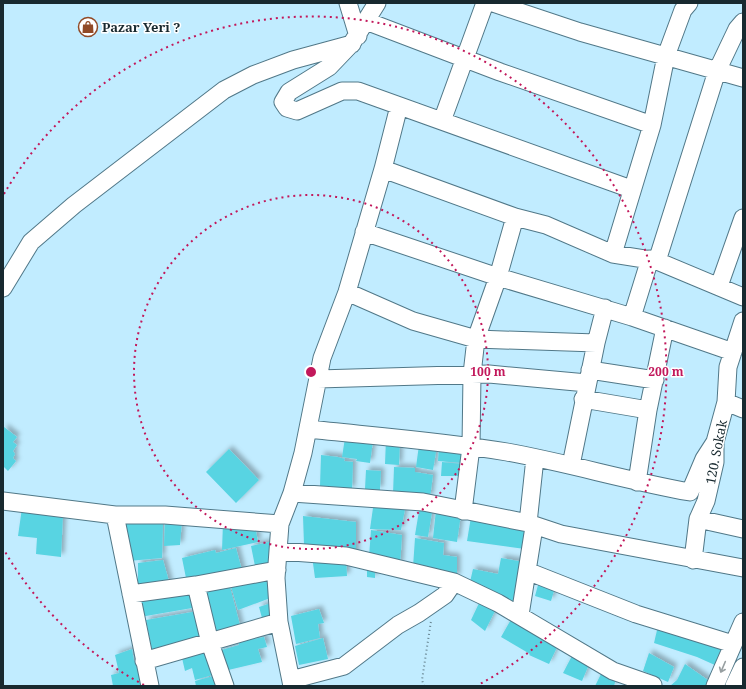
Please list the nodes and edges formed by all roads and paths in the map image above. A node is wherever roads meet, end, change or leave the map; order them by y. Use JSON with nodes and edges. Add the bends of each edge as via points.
{"nodes":[{"id":1,"x":348,"y":3,"type":"edge"},
{"id":2,"x":377,"y":3,"type":"edge"},
{"id":3,"x":484,"y":3,"type":"edge"},
{"id":4,"x":493,"y":3,"type":"edge"},
{"id":5,"x":682,"y":5,"type":"edge"},
{"id":6,"x":366,"y":21,"type":"junction"},
{"id":7,"x":743,"y":22,"type":"edge"},
{"id":8,"x":355,"y":40,"type":"junction"},
{"id":9,"x":666,"y":56,"type":"junction"},
{"id":10,"x":465,"y":57,"type":"junction"},
{"id":11,"x":717,"y":70,"type":"junction"},
{"id":12,"x":743,"y":78,"type":"edge"},
{"id":13,"x":399,"y":106,"type":"junction"},
{"id":14,"x":442,"y":121,"type":"junction"},
{"id":15,"x":652,"y":125,"type":"junction"},
{"id":16,"x":383,"y":169,"type":"junction"},
{"id":17,"x":631,"y":189,"type":"junction"},
{"id":18,"x":515,"y":217,"type":"junction"},
{"id":19,"x":743,"y":218,"type":"edge"},
{"id":20,"x":364,"y":232,"type":"junction"},
{"id":21,"x":613,"y":254,"type":"junction"},
{"id":22,"x":654,"y":260,"type":"junction"},
{"id":23,"x":498,"y":277,"type":"junction"},
{"id":24,"x":719,"y":286,"type":"junction"},
{"id":25,"x":3,"y":288,"type":"edge"},
{"id":26,"x":347,"y":292,"type":"junction"},
{"id":27,"x":743,"y":297,"type":"edge"},
{"id":28,"x":605,"y":308,"type":"junction"},
{"id":29,"x":632,"y":317,"type":"junction"},
{"id":30,"x":743,"y":324,"type":"edge"},
{"id":31,"x":666,"y":328,"type":"junction"},
{"id":32,"x":476,"y":339,"type":"junction"},
{"id":33,"x":596,"y":343,"type":"junction"},
{"id":34,"x":733,"y":352,"type":"junction"},
{"id":35,"x":472,"y":374,"type":"junction"},
{"id":36,"x":318,"y":379,"type":"junction"},
{"id":37,"x":655,"y":380,"type":"junction"},
{"id":38,"x":587,"y":384,"type":"junction"},
{"id":39,"x":726,"y":402,"type":"junction"},
{"id":40,"x":743,"y":409,"type":"edge"},
{"id":41,"x":648,"y":410,"type":"junction"},
{"id":42,"x":308,"y":429,"type":"junction"},
{"id":43,"x":715,"y":442,"type":"junction"},
{"id":44,"x":471,"y":447,"type":"junction"},
{"id":45,"x":535,"y":458,"type":"junction"},
{"id":46,"x":571,"y":465,"type":"junction"},
{"id":47,"x":637,"y":482,"type":"junction"},
{"id":48,"x":292,"y":493,"type":"junction"},
{"id":49,"x":3,"y":501,"type":"edge"},
{"id":50,"x":463,"y":511,"type":"junction"},
{"id":51,"x":115,"y":514,"type":"junction"},
{"id":52,"x":698,"y":519,"type":"junction"},
{"id":53,"x":280,"y":524,"type":"junction"},
{"id":54,"x":531,"y":525,"type":"junction"},
{"id":55,"x":743,"y":529,"type":"edge"},
{"id":56,"x":279,"y":551,"type":"junction"},
{"id":57,"x":693,"y":560,"type":"junction"},
{"id":58,"x":743,"y":568,"type":"edge"},
{"id":59,"x":277,"y":570,"type":"junction"},
{"id":60,"x":527,"y":571,"type":"junction"},
{"id":61,"x":454,"y":582,"type":"junction"},
{"id":62,"x":196,"y":585,"type":"junction"},
{"id":63,"x":131,"y":594,"type":"junction"},
{"id":64,"x":420,"y":613,"type":"junction"},
{"id":65,"x":520,"y":615,"type":"junction"},
{"id":66,"x":279,"y":622,"type":"junction"},
{"id":67,"x":743,"y":622,"type":"edge"},
{"id":68,"x":210,"y":644,"type":"junction"},
{"id":69,"x":733,"y":644,"type":"junction"},
{"id":70,"x":144,"y":661,"type":"junction"},
{"id":71,"x":743,"y":667,"type":"edge"},
{"id":72,"x":292,"y":683,"type":"edge"},
{"id":73,"x":653,"y":685,"type":"edge"},
{"id":74,"x":150,"y":686,"type":"edge"},
{"id":75,"x":225,"y":686,"type":"edge"},
{"id":76,"x":424,"y":686,"type":"edge"},
{"id":77,"x":714,"y":686,"type":"edge"},
{"id":78,"x":734,"y":686,"type":"edge"}],
"edges":[{"from":1,"to":8,"type":"street"},
{"from":2,"to":6,"type":"street"},
{"from":3,"to":10,"type":"street"},
{"from":4,"to":9,"type":"street","via":[[580,32]]},
{"from":5,"to":9,"type":"street"},
{"from":6,"to":8,"type":"street"},
{"from":6,"to":10,"type":"street"},
{"from":7,"to":11,"type":"street","via":[[737,28]]},
{"from":8,"to":13,"type":"street","via":[[329,67],[289,92],[283,102],[286,108],[297,111],[342,90],[358,91]]},
{"from":8,"to":25,"type":"street","via":[[252,75],[224,90],[74,205],[31,242]]},
{"from":9,"to":11,"type":"street"},
{"from":9,"to":15,"type":"street"},
{"from":10,"to":14,"type":"street"},
{"from":10,"to":15,"type":"street","via":[[500,72]]},
{"from":11,"to":12,"type":"street"},
{"from":11,"to":22,"type":"street"},
{"from":13,"to":14,"type":"street"},
{"from":13,"to":16,"type":"street"},
{"from":14,"to":17,"type":"street"},
{"from":15,"to":17,"type":"street"},
{"from":16,"to":18,"type":"street"},
{"from":16,"to":20,"type":"street"},
{"from":17,"to":21,"type":"street"},
{"from":18,"to":21,"type":"street","via":[[546,225]]},
{"from":18,"to":23,"type":"street"},
{"from":19,"to":24,"type":"street"},
{"from":20,"to":23,"type":"street"},
{"from":20,"to":26,"type":"street"},
{"from":21,"to":22,"type":"street"},
{"from":22,"to":24,"type":"street"},
{"from":22,"to":29,"type":"street"},
{"from":23,"to":28,"type":"street"},
{"from":23,"to":32,"type":"street"},
{"from":24,"to":27,"type":"street"},
{"from":26,"to":32,"type":"street","via":[[413,321]]},
{"from":26,"to":36,"type":"street","via":[[322,358]]},
{"from":28,"to":29,"type":"street"},
{"from":28,"to":33,"type":"street"},
{"from":29,"to":31,"type":"street"},
{"from":30,"to":34,"type":"street","name":"120. Sokak"},
{"from":31,"to":34,"type":"street"},
{"from":31,"to":37,"type":"street"},
{"from":32,"to":33,"type":"street"},
{"from":32,"to":35,"type":"street"},
{"from":33,"to":38,"type":"street"},
{"from":34,"to":39,"type":"street","name":"120. Sokak","via":[[728,367]]},
{"from":35,"to":36,"type":"street"},
{"from":35,"to":38,"type":"street"},
{"from":35,"to":44,"type":"street"},
{"from":36,"to":42,"type":"street"},
{"from":37,"to":38,"type":"street"},
{"from":37,"to":41,"type":"street"},
{"from":38,"to":41,"type":"street"},
{"from":38,"to":46,"type":"street"},
{"from":39,"to":40,"type":"street"},
{"from":39,"to":43,"type":"street","name":"120. Sokak"},
{"from":41,"to":47,"type":"street"},
{"from":42,"to":44,"type":"street"},
{"from":42,"to":48,"type":"street"},
{"from":43,"to":47,"type":"street","via":[[704,459],[690,492]]},
{"from":43,"to":52,"type":"street","name":"120. Sokak","via":[[715,462],[706,501]]},
{"from":44,"to":45,"type":"street"},
{"from":44,"to":50,"type":"street"},
{"from":45,"to":46,"type":"street"},
{"from":45,"to":54,"type":"street"},
{"from":46,"to":47,"type":"street"},
{"from":48,"to":50,"type":"street","via":[[423,502]]},
{"from":48,"to":53,"type":"street"},
{"from":49,"to":51,"type":"street"},
{"from":50,"to":54,"type":"street"},
{"from":51,"to":53,"type":"street","via":[[165,515]]},
{"from":51,"to":63,"type":"street"},
{"from":52,"to":55,"type":"street"},
{"from":52,"to":57,"type":"street","name":"120. Sokak"},
{"from":53,"to":56,"type":"street"},
{"from":54,"to":57,"type":"street","via":[[561,534]]},
{"from":54,"to":60,"type":"street"},
{"from":56,"to":59,"type":"street"},
{"from":56,"to":61,"type":"street","via":[[346,556]]},
{"from":57,"to":58,"type":"street"},
{"from":59,"to":62,"type":"street"},
{"from":59,"to":66,"type":"street"},
{"from":60,"to":65,"type":"street"},
{"from":60,"to":69,"type":"street","via":[[636,614]]},
{"from":61,"to":64,"type":"street","via":[[444,595]]},
{"from":61,"to":65,"type":"street"},
{"from":62,"to":63,"type":"street"},
{"from":62,"to":68,"type":"street"},
{"from":63,"to":70,"type":"street"},
{"from":64,"to":72,"type":"street","via":[[398,625],[344,666]]},
{"from":64,"to":76,"type":"path","via":[[432,622],[422,680]]},
{"from":65,"to":73,"type":"street","via":[[613,671]]},
{"from":66,"to":68,"type":"street"},
{"from":66,"to":72,"type":"street"},
{"from":67,"to":69,"type":"street"},
{"from":68,"to":70,"type":"street"},
{"from":68,"to":75,"type":"street"},
{"from":69,"to":77,"type":"street","one_way":true},
{"from":70,"to":74,"type":"street"},
{"from":71,"to":78,"type":"street"}]}
